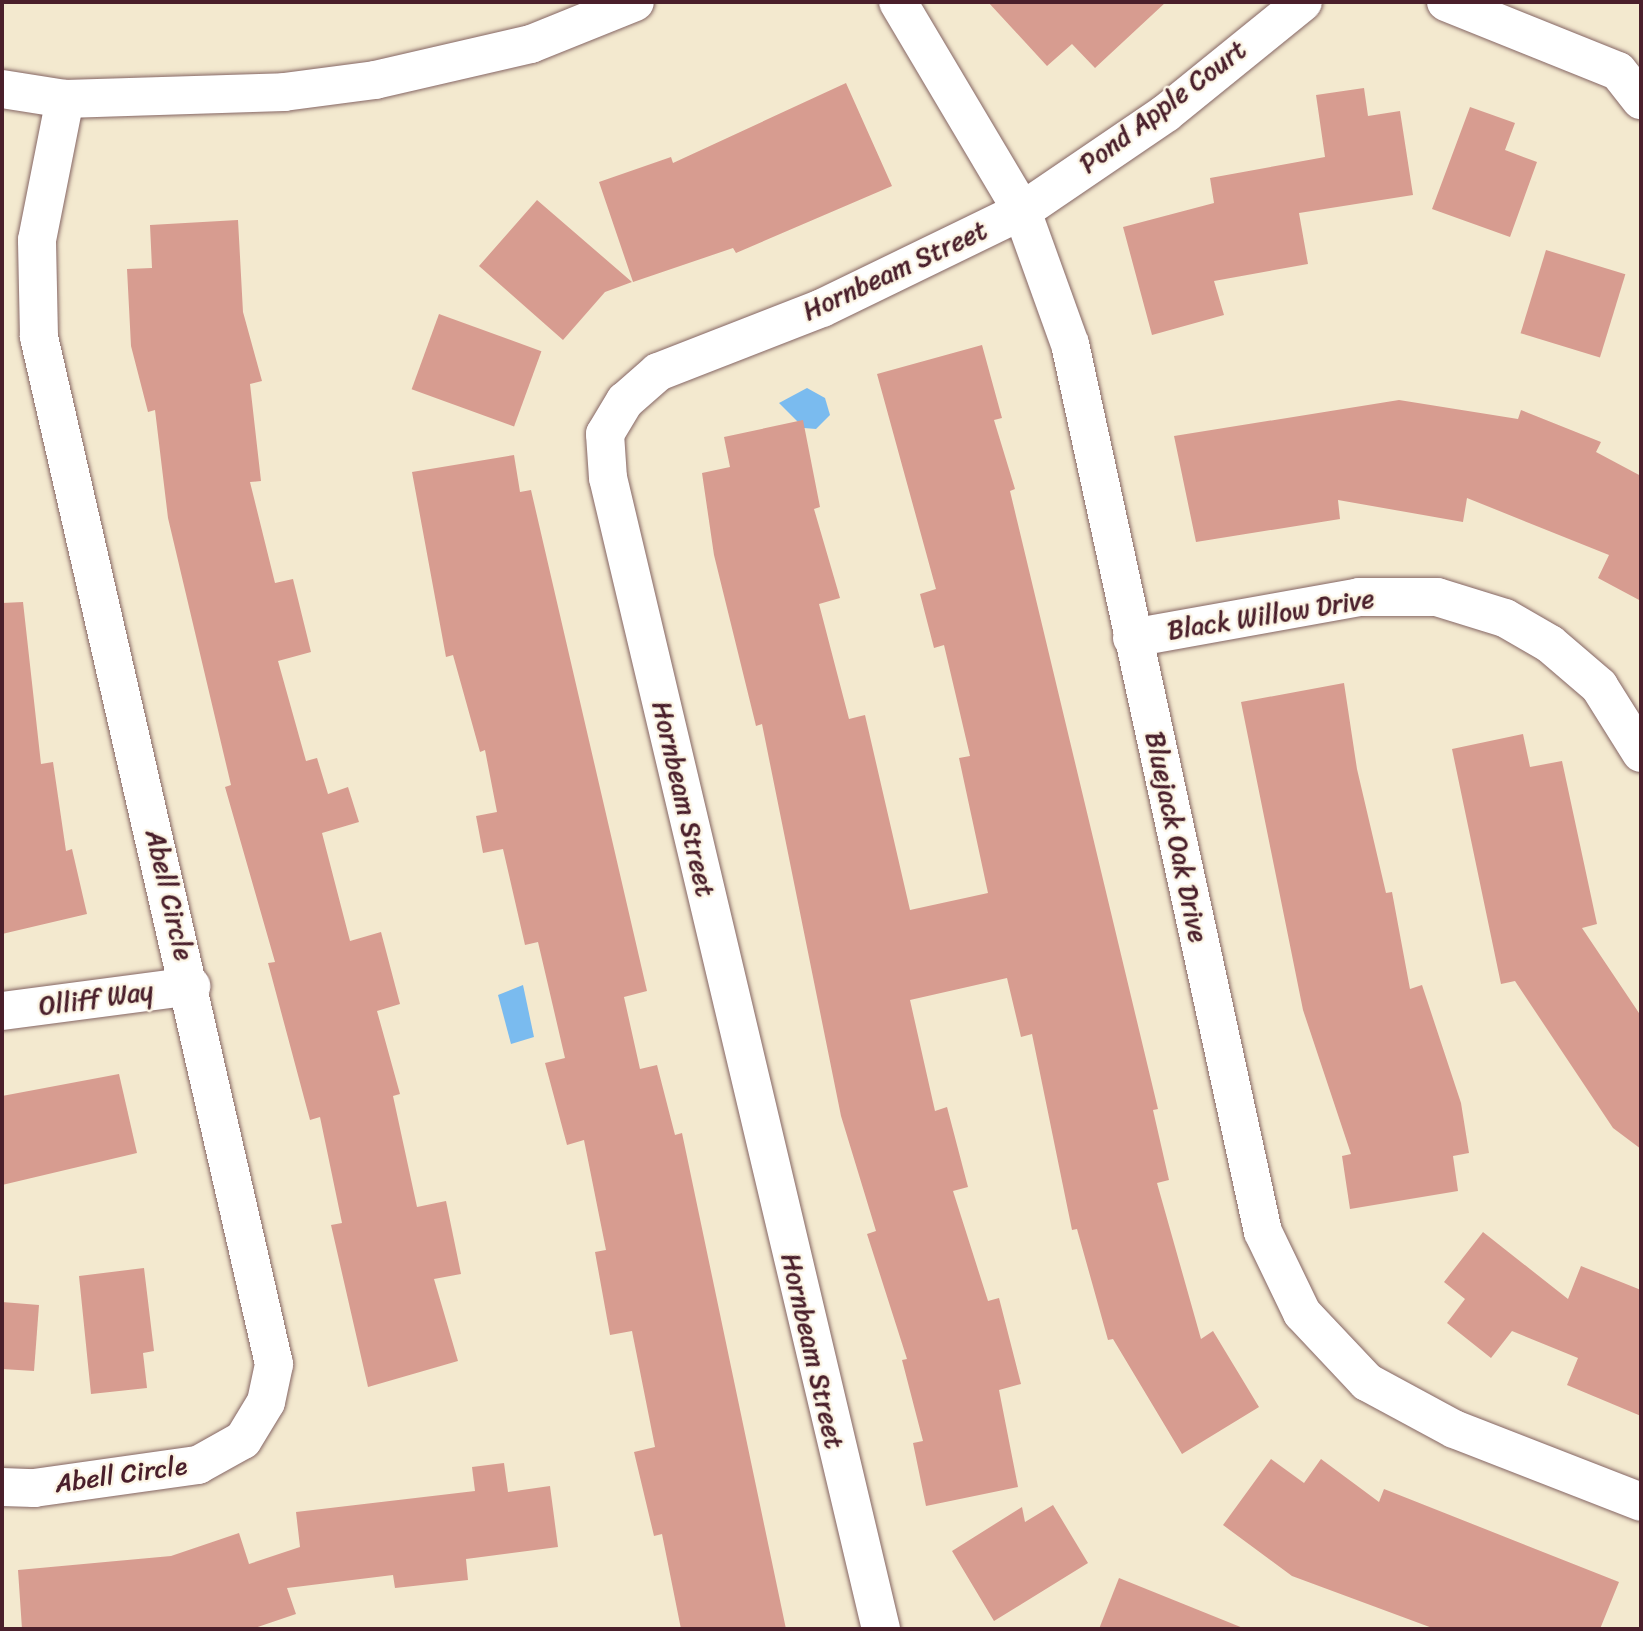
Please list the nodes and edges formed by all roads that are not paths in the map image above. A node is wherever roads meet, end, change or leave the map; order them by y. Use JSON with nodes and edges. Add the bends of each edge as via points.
{"nodes":[{"id":1,"x":635,"y":2,"type":"edge"},
{"id":2,"x":898,"y":2,"type":"edge"},
{"id":3,"x":1303,"y":2,"type":"edge"},
{"id":4,"x":1446,"y":2,"type":"edge"},
{"id":5,"x":2,"y":89,"type":"edge"},
{"id":6,"x":65,"y":99,"type":"junction"},
{"id":7,"x":1641,"y":100,"type":"edge"},
{"id":8,"x":1022,"y":211,"type":"junction"},
{"id":9,"x":1132,"y":638,"type":"junction"},
{"id":10,"x":1641,"y":753,"type":"edge"},
{"id":11,"x":191,"y":986,"type":"junction"},
{"id":12,"x":2,"y":1011,"type":"edge"},
{"id":13,"x":2,"y":1487,"type":"edge"},
{"id":14,"x":1641,"y":1502,"type":"edge"},
{"id":15,"x":881,"y":1629,"type":"edge"}],
"edges":[{"from":1,"to":6,"type":"street","via":[[531,44],[375,80],[284,92]]},
{"from":2,"to":8,"type":"street","name":"Bluejack Oak Drive"},
{"from":3,"to":8,"type":"street","name":"Pond Apple Court","via":[[1166,113]]},
{"from":4,"to":7,"type":"street","via":[[1618,71]]},
{"from":5,"to":6,"type":"street"},
{"from":6,"to":11,"type":"street","name":"Abell Circle","via":[[37,240],[39,337]]},
{"from":8,"to":9,"type":"street","name":"Bluejack Oak Drive","via":[[1070,344]]},
{"from":8,"to":15,"type":"street","name":"Hornbeam Street","via":[[822,308],[657,372],[625,401],[605,434],[608,478]]},
{"from":9,"to":10,"type":"street","name":"Black Willow Drive","via":[[1359,597],[1437,597],[1505,618],[1550,644],[1599,686]]},
{"from":9,"to":14,"type":"street","name":"Bluejack Oak Drive","via":[[1263,1232],[1302,1313],[1367,1382],[1454,1429]]},
{"from":11,"to":12,"type":"street","name":"Olliff Way"},
{"from":11,"to":13,"type":"street","name":"Abell Circle","via":[[274,1364],[267,1402],[243,1440],[198,1465],[34,1488]]}]}
